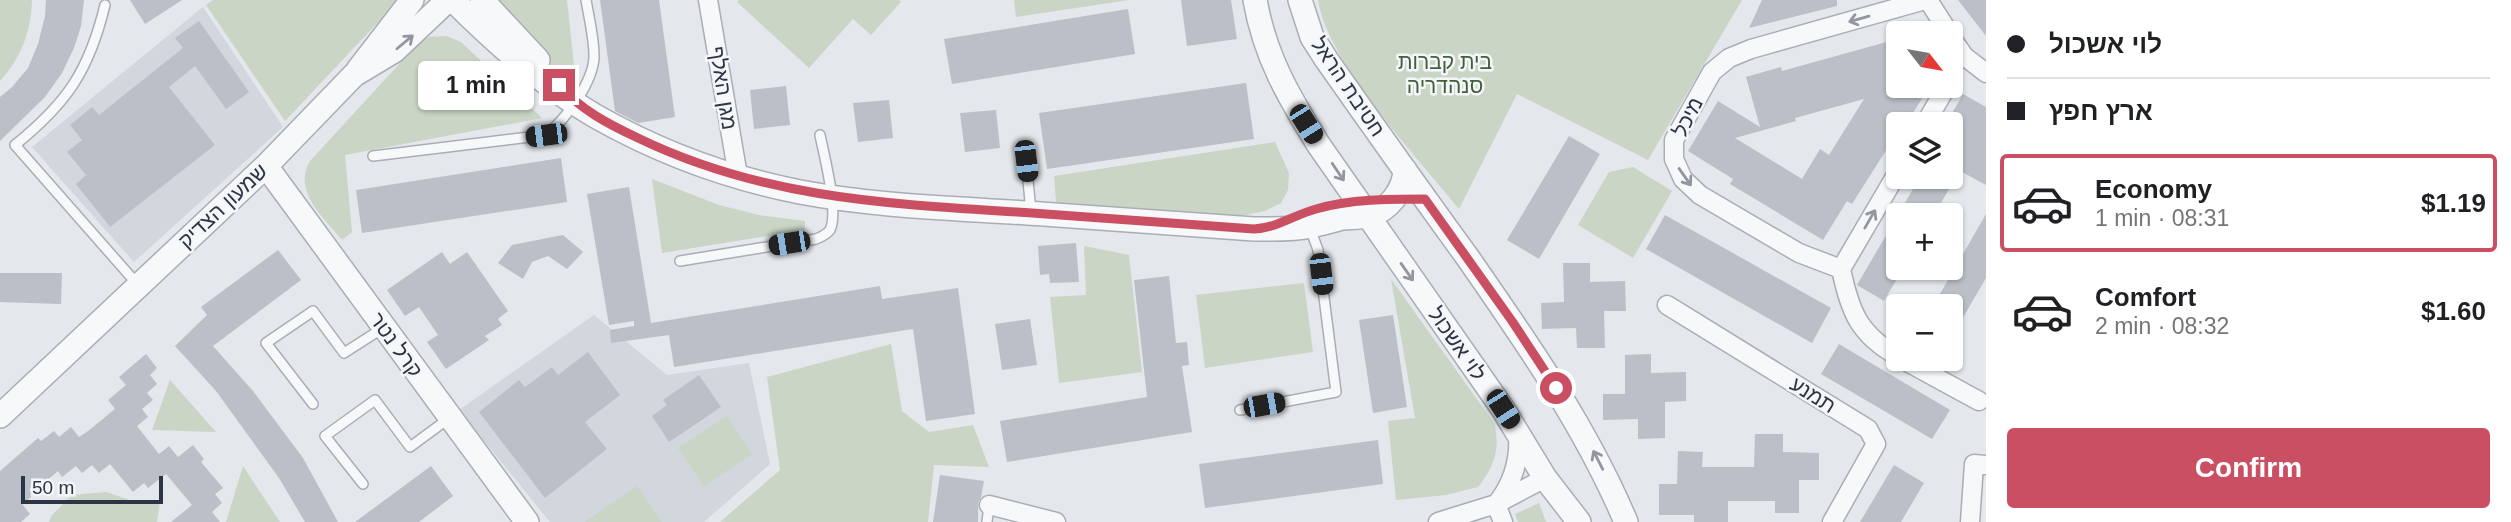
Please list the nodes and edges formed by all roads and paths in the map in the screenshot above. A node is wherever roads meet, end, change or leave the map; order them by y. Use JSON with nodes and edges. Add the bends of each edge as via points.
{"nodes":[{"id":1,"x":412,"y":0,"type":"edge"},
{"id":2,"x":451,"y":0,"type":"edge"},
{"id":3,"x":482,"y":0,"type":"edge"},
{"id":4,"x":586,"y":0,"type":"edge"},
{"id":5,"x":708,"y":0,"type":"edge"},
{"id":6,"x":1255,"y":0,"type":"edge"},
{"id":7,"x":1300,"y":0,"type":"edge"},
{"id":8,"x":1926,"y":0,"type":"edge"},
{"id":9,"x":105,"y":5,"type":"dead end"},
{"id":10,"x":1940,"y":21,"type":"edge"},
{"id":11,"x":1964,"y":56,"type":"edge"},
{"id":12,"x":1986,"y":72,"type":"edge"},
{"id":13,"x":354,"y":75,"type":"junction"},
{"id":14,"x":574,"y":102,"type":"junction"},
{"id":15,"x":820,"y":135,"type":"dead end"},
{"id":16,"x":373,"y":156,"type":"dead end"},
{"id":17,"x":1026,"y":161,"type":"dead end"},
{"id":18,"x":266,"y":166,"type":"junction"},
{"id":19,"x":1405,"y":170,"type":"junction"},
{"id":20,"x":738,"y":176,"type":"junction"},
{"id":21,"x":1888,"y":189,"type":"edge"},
{"id":22,"x":832,"y":196,"type":"junction"},
{"id":23,"x":1425,"y":199,"type":"junction"},
{"id":24,"x":1393,"y":200,"type":"junction"},
{"id":25,"x":1363,"y":209,"type":"junction"},
{"id":26,"x":1032,"y":213,"type":"junction"},
{"id":27,"x":1309,"y":226,"type":"junction"},
{"id":28,"x":1270,"y":229,"type":"junction"},
{"id":29,"x":680,"y":261,"type":"dead end"},
{"id":30,"x":1841,"y":269,"type":"junction"},
{"id":31,"x":138,"y":285,"type":"junction"},
{"id":32,"x":1667,"y":304,"type":"dead end"},
{"id":33,"x":383,"y":327,"type":"junction"},
{"id":34,"x":1886,"y":350,"type":"edge"},
{"id":35,"x":1924,"y":371,"type":"edge"},
{"id":36,"x":1979,"y":401,"type":"dead end"},
{"id":37,"x":313,"y":404,"type":"dead end"},
{"id":38,"x":1240,"y":410,"type":"dead end"},
{"id":39,"x":0,"y":416,"type":"edge"},
{"id":40,"x":450,"y":418,"type":"junction"},
{"id":41,"x":1518,"y":432,"type":"junction"},
{"id":42,"x":1986,"y":465,"type":"edge"},
{"id":43,"x":1545,"y":478,"type":"junction"},
{"id":44,"x":363,"y":484,"type":"dead end"},
{"id":45,"x":1496,"y":504,"type":"junction"},
{"id":46,"x":988,"y":514,"type":"edge"},
{"id":47,"x":527,"y":522,"type":"edge"},
{"id":48,"x":1056,"y":522,"type":"edge"},
{"id":49,"x":1438,"y":522,"type":"edge"},
{"id":50,"x":1503,"y":522,"type":"edge"},
{"id":51,"x":1564,"y":522,"type":"edge"},
{"id":52,"x":1578,"y":522,"type":"edge"},
{"id":53,"x":1626,"y":522,"type":"edge"},
{"id":54,"x":1832,"y":522,"type":"edge"},
{"id":55,"x":1970,"y":522,"type":"edge"}],
"edges":[{"from":1,"to":13,"type":"street"},
{"from":13,"to":2,"type":"street","name":"שמעון הצדיק","one_way":true,"via":[[394,51]]},
{"from":2,"to":14,"type":"street"},
{"from":3,"to":14,"type":"street"},
{"from":4,"to":14,"type":"lane","via":[[592,73]]},
{"from":5,"to":20,"type":"street","name":"מגן האלף"},
{"from":6,"to":25,"type":"street","one_way":true,"via":[[1267,50],[1281,82]]},
{"from":7,"to":19,"type":"street","name":"חטיבת הראל","via":[[1312,37]]},
{"from":8,"to":10,"type":"street"},
{"from":8,"to":30,"type":"street","name":"מיכל","one_way":true,"via":[[1729,58],[1712,72],[1674,140],[1674,159],[1683,179],[1700,195],[1799,253]]},
{"from":9,"to":31,"type":"lane","via":[[85,69],[47,120],[15,145]]},
{"from":11,"to":12,"type":"street"},
{"from":13,"to":18,"type":"street","name":"שמעון הצדיק"},
{"from":14,"to":16,"type":"lane","via":[[546,135]]},
{"from":14,"to":20,"type":"street","via":[[661,149]]},
{"from":15,"to":22,"type":"lane"},
{"from":17,"to":26,"type":"lane"},
{"from":18,"to":31,"type":"street","name":"שמעון הצדיק"},
{"from":18,"to":33,"type":"street","name":"קרל נטר"},
{"from":19,"to":23,"type":"street"},
{"from":19,"to":24,"type":"street"},
{"from":20,"to":22,"type":"street"},
{"from":30,"to":21,"type":"street","one_way":true},
{"from":22,"to":26,"type":"street"},
{"from":22,"to":29,"type":"lane","via":[[830,229],[824,236]]},
{"from":23,"to":24,"type":"street"},
{"from":53,"to":23,"type":"street","one_way":true,"via":[[1592,447],[1562,398]]},
{"from":24,"to":25,"type":"street","via":[[1383,209]]},
{"from":25,"to":27,"type":"street"},
{"from":25,"to":28,"type":"street","via":[[1319,208]]},
{"from":25,"to":41,"type":"street","name":"לוי אשכול","one_way":true},
{"from":26,"to":28,"type":"street"},
{"from":27,"to":28,"type":"street"},
{"from":27,"to":38,"type":"lane","via":[[1318,250],[1336,392]]},
{"from":30,"to":34,"type":"street","via":[[1852,310],[1863,329]]},
{"from":31,"to":39,"type":"street","name":"שמעון הצדיק"},
{"from":32,"to":54,"type":"street","name":"תמנע","via":[[1868,429],[1876,444]]},
{"from":33,"to":37,"type":"lane","via":[[344,353],[313,311],[266,343]]},
{"from":33,"to":40,"type":"street","name":"קרל נטר"},
{"from":35,"to":36,"type":"street"},
{"from":40,"to":44,"type":"lane","via":[[410,447],[375,400],[325,436]]},
{"from":40,"to":47,"type":"street","name":"קרל נטר"},
{"from":41,"to":43,"type":"street","name":"לוי אשכול"},
{"from":41,"to":45,"type":"street","via":[[1515,471]]},
{"from":42,"to":55,"type":"street","via":[[1974,464]]},
{"from":43,"to":45,"type":"street"},
{"from":43,"to":51,"type":"street"},
{"from":43,"to":52,"type":"street","name":"לוי אשכול"},
{"from":45,"to":49,"type":"street"},
{"from":45,"to":50,"type":"street"},
{"from":46,"to":48,"type":"street"}]}
